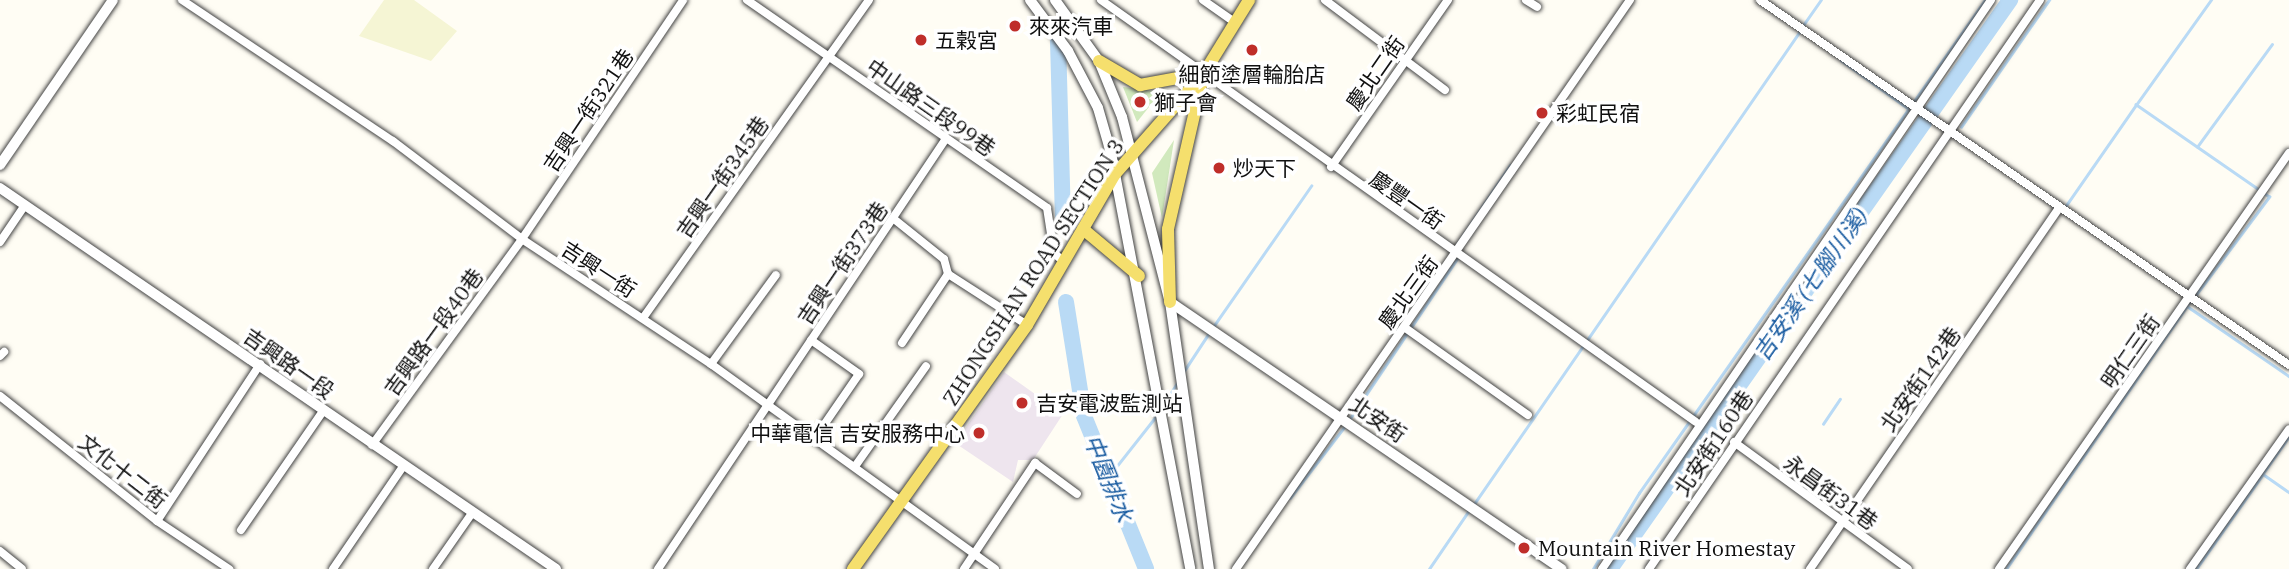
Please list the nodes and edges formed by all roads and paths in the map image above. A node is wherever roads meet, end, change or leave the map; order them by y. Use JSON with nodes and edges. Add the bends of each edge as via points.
{"nodes":[{"id":1,"x":113,"y":0,"type":"edge"},
{"id":2,"x":182,"y":0,"type":"edge"},
{"id":3,"x":683,"y":0,"type":"edge"},
{"id":4,"x":747,"y":0,"type":"edge"},
{"id":5,"x":869,"y":0,"type":"edge"},
{"id":6,"x":1030,"y":0,"type":"edge"},
{"id":7,"x":1055,"y":0,"type":"edge"},
{"id":8,"x":1101,"y":0,"type":"edge"},
{"id":9,"x":1203,"y":0,"type":"edge"},
{"id":10,"x":1249,"y":0,"type":"edge"},
{"id":11,"x":1325,"y":0,"type":"edge"},
{"id":12,"x":1448,"y":0,"type":"edge"},
{"id":13,"x":1526,"y":0,"type":"edge"},
{"id":14,"x":1630,"y":0,"type":"edge"},
{"id":15,"x":1760,"y":0,"type":"edge"},
{"id":16,"x":1991,"y":0,"type":"edge"},
{"id":17,"x":2040,"y":0,"type":"edge"},
{"id":18,"x":1538,"y":8,"type":"dead end"},
{"id":19,"x":1234,"y":22,"type":"junction"},
{"id":20,"x":829,"y":57,"type":"junction"},
{"id":21,"x":1099,"y":61,"type":"junction"},
{"id":22,"x":1404,"y":62,"type":"junction"},
{"id":23,"x":1204,"y":73,"type":"junction"},
{"id":24,"x":1445,"y":90,"type":"dead end"},
{"id":25,"x":1916,"y":108,"type":"junction"},
{"id":26,"x":1949,"y":130,"type":"junction"},
{"id":27,"x":945,"y":140,"type":"junction"},
{"id":28,"x":2289,"y":153,"type":"edge"},
{"id":29,"x":1130,"y":154,"type":"junction"},
{"id":30,"x":0,"y":165,"type":"edge"},
{"id":31,"x":1331,"y":167,"type":"junction"},
{"id":32,"x":1115,"y":174,"type":"junction"},
{"id":33,"x":0,"y":188,"type":"edge"},
{"id":34,"x":25,"y":205,"type":"junction"},
{"id":35,"x":2059,"y":208,"type":"junction"},
{"id":36,"x":894,"y":219,"type":"junction"},
{"id":37,"x":1083,"y":229,"type":"junction"},
{"id":38,"x":522,"y":239,"type":"junction"},
{"id":39,"x":0,"y":242,"type":"edge"},
{"id":40,"x":1456,"y":256,"type":"junction"},
{"id":41,"x":1064,"y":262,"type":"junction"},
{"id":42,"x":948,"y":274,"type":"junction"},
{"id":43,"x":776,"y":275,"type":"dead end"},
{"id":44,"x":1139,"y":276,"type":"junction"},
{"id":45,"x":2192,"y":300,"type":"junction"},
{"id":46,"x":1170,"y":302,"type":"junction"},
{"id":47,"x":643,"y":318,"type":"junction"},
{"id":48,"x":1027,"y":325,"type":"junction"},
{"id":49,"x":1404,"y":327,"type":"junction"},
{"id":50,"x":811,"y":340,"type":"junction"},
{"id":51,"x":902,"y":343,"type":"dead end"},
{"id":52,"x":260,"y":363,"type":"junction"},
{"id":53,"x":711,"y":364,"type":"junction"},
{"id":54,"x":2289,"y":365,"type":"edge"},
{"id":55,"x":926,"y":366,"type":"dead end"},
{"id":56,"x":0,"y":396,"type":"edge"},
{"id":57,"x":767,"y":405,"type":"junction"},
{"id":58,"x":323,"y":411,"type":"junction"},
{"id":59,"x":1528,"y":415,"type":"dead end"},
{"id":60,"x":1343,"y":418,"type":"junction"},
{"id":61,"x":1696,"y":422,"type":"junction"},
{"id":62,"x":2289,"y":429,"type":"edge"},
{"id":63,"x":815,"y":438,"type":"junction"},
{"id":64,"x":1734,"y":442,"type":"junction"},
{"id":65,"x":372,"y":445,"type":"junction"},
{"id":66,"x":404,"y":465,"type":"junction"},
{"id":67,"x":856,"y":465,"type":"junction"},
{"id":68,"x":1077,"y":494,"type":"dead end"},
{"id":69,"x":901,"y":498,"type":"junction"},
{"id":70,"x":472,"y":513,"type":"junction"},
{"id":71,"x":157,"y":521,"type":"junction"},
{"id":72,"x":1842,"y":522,"type":"junction"},
{"id":73,"x":241,"y":530,"type":"dead end"},
{"id":74,"x":0,"y":551,"type":"edge"},
{"id":75,"x":973,"y":554,"type":"junction"},
{"id":76,"x":22,"y":569,"type":"edge"},
{"id":77,"x":229,"y":569,"type":"edge"},
{"id":78,"x":333,"y":569,"type":"edge"},
{"id":79,"x":433,"y":569,"type":"edge"},
{"id":80,"x":556,"y":569,"type":"edge"},
{"id":81,"x":659,"y":569,"type":"edge"},
{"id":82,"x":853,"y":569,"type":"edge"},
{"id":83,"x":964,"y":569,"type":"edge"},
{"id":84,"x":995,"y":569,"type":"edge"},
{"id":85,"x":1190,"y":569,"type":"edge"},
{"id":86,"x":1209,"y":569,"type":"edge"},
{"id":87,"x":1236,"y":569,"type":"edge"},
{"id":88,"x":1562,"y":569,"type":"edge"},
{"id":89,"x":1602,"y":569,"type":"edge"},
{"id":90,"x":1650,"y":569,"type":"edge"},
{"id":91,"x":1810,"y":569,"type":"edge"},
{"id":92,"x":1908,"y":569,"type":"edge"},
{"id":93,"x":1999,"y":569,"type":"edge"},
{"id":94,"x":2190,"y":569,"type":"edge"}],
"edges":[{"from":1,"to":30,"type":"street"},
{"from":2,"to":38,"type":"street","name":"吉興一街","via":[[393,141]]},
{"from":3,"to":38,"type":"street","name":"吉興一街321巷"},
{"from":4,"to":20,"type":"street","name":"中山路三段99巷"},
{"from":5,"to":20,"type":"street","name":"吉興一街345巷"},
{"from":6,"to":32,"type":"street","via":[[1098,108]]},
{"from":7,"to":21,"type":"street"},
{"from":8,"to":23,"type":"street","name":"慶豐一街"},
{"from":9,"to":19,"type":"street"},
{"from":10,"to":19,"type":"main road","name":"ZHONGSHAN ROAD SECTION 3"},
{"from":11,"to":22,"type":"street"},
{"from":12,"to":22,"type":"street","name":"慶北二街"},
{"from":13,"to":18,"type":"street"},
{"from":14,"to":40,"type":"street","name":"慶北三街"},
{"from":15,"to":25,"type":"street"},
{"from":16,"to":25,"type":"street"},
{"from":17,"to":26,"type":"street","name":"北安街160巷"},
{"from":19,"to":23,"type":"main road","name":"ZHONGSHAN ROAD SECTION 3"},
{"from":20,"to":27,"type":"street","name":"中山路三段99巷"},
{"from":20,"to":47,"type":"street","name":"吉興一街345巷"},
{"from":21,"to":23,"type":"main road","via":[[1140,85],[1172,84]]},
{"from":21,"to":29,"type":"street"},
{"from":22,"to":24,"type":"street"},
{"from":22,"to":31,"type":"street","name":"慶北二街"},
{"from":23,"to":29,"type":"main road","name":"ZHONGSHAN ROAD SECTION 3"},
{"from":23,"to":31,"type":"street","name":"慶豐一街"},
{"from":23,"to":46,"type":"main road","via":[[1168,229]]},
{"from":25,"to":26,"type":"street"},
{"from":25,"to":61,"type":"street"},
{"from":26,"to":35,"type":"street"},
{"from":26,"to":64,"type":"street","name":"北安街160巷"},
{"from":27,"to":36,"type":"street","name":"吉興一街373巷"},
{"from":27,"to":41,"type":"street","name":"中山路三段99巷","via":[[1047,208],[1054,253]]},
{"from":28,"to":45,"type":"street","name":"明仁三街"},
{"from":29,"to":32,"type":"main road","name":"ZHONGSHAN ROAD SECTION 3"},
{"from":29,"to":46,"type":"street"},
{"from":31,"to":40,"type":"street","name":"慶豐一街"},
{"from":32,"to":37,"type":"main road","name":"ZHONGSHAN ROAD SECTION 3"},
{"from":32,"to":44,"type":"street"},
{"from":33,"to":34,"type":"street","name":"吉興路一段"},
{"from":34,"to":39,"type":"street"},
{"from":34,"to":52,"type":"street","name":"吉興路一段"},
{"from":35,"to":45,"type":"street"},
{"from":35,"to":72,"type":"street","name":"北安街142巷"},
{"from":36,"to":42,"type":"street","via":[[944,259]]},
{"from":36,"to":50,"type":"street","name":"吉興一街373巷"},
{"from":37,"to":41,"type":"main road","name":"ZHONGSHAN ROAD SECTION 3"},
{"from":37,"to":44,"type":"main road"},
{"from":38,"to":47,"type":"street","name":"吉興一街"},
{"from":38,"to":65,"type":"street","name":"吉興路一段40巷"},
{"from":40,"to":49,"type":"street","name":"慶北三街"},
{"from":40,"to":61,"type":"street","name":"慶豐一街"},
{"from":41,"to":48,"type":"main road","name":"ZHONGSHAN ROAD SECTION 3"},
{"from":42,"to":48,"type":"street"},
{"from":42,"to":51,"type":"street"},
{"from":43,"to":53,"type":"street"},
{"from":44,"to":85,"type":"street"},
{"from":45,"to":54,"type":"street"},
{"from":45,"to":93,"type":"street","name":"明仁三街"},
{"from":46,"to":60,"type":"street","name":"北安街"},
{"from":46,"to":86,"type":"street"},
{"from":47,"to":53,"type":"street","name":"吉興一街"},
{"from":48,"to":69,"type":"main road","name":"ZHONGSHAN ROAD SECTION 3"},
{"from":49,"to":59,"type":"street"},
{"from":49,"to":60,"type":"street","name":"慶北三街"},
{"from":50,"to":57,"type":"street","name":"吉興一街373巷"},
{"from":50,"to":63,"type":"street","via":[[859,374]]},
{"from":52,"to":58,"type":"street","name":"吉興路一段"},
{"from":52,"to":71,"type":"street"},
{"from":53,"to":57,"type":"street","name":"吉興一街"},
{"from":55,"to":67,"type":"street"},
{"from":56,"to":71,"type":"street","name":"文化十二街"},
{"from":57,"to":63,"type":"street","name":"吉興一街"},
{"from":57,"to":81,"type":"street","name":"吉興一街373巷"},
{"from":58,"to":65,"type":"street","name":"吉興路一段"},
{"from":58,"to":73,"type":"street"},
{"from":60,"to":87,"type":"street","name":"慶北三街"},
{"from":60,"to":88,"type":"street","name":"北安街"},
{"from":61,"to":89,"type":"street"},
{"from":62,"to":94,"type":"street"},
{"from":63,"to":67,"type":"street","name":"吉興一街"},
{"from":64,"to":72,"type":"street","name":"永昌街31巷"},
{"from":64,"to":90,"type":"street","name":"北安街160巷"},
{"from":65,"to":66,"type":"street","name":"吉興路一段"},
{"from":66,"to":70,"type":"street","name":"吉興路一段"},
{"from":66,"to":78,"type":"street"},
{"from":67,"to":69,"type":"street","name":"吉興一街"},
{"from":68,"to":75,"type":"street","via":[[1035,464]]},
{"from":69,"to":75,"type":"street","name":"吉興一街"},
{"from":69,"to":82,"type":"main road","name":"ZHONGSHAN ROAD SECTION 3"},
{"from":70,"to":79,"type":"street"},
{"from":70,"to":80,"type":"street","name":"吉興路一段"},
{"from":71,"to":77,"type":"street","name":"文化十二街"},
{"from":72,"to":91,"type":"street","name":"北安街142巷"},
{"from":72,"to":92,"type":"street","name":"永昌街31巷"},
{"from":74,"to":76,"type":"street"},
{"from":75,"to":83,"type":"street"},
{"from":75,"to":84,"type":"street","name":"吉興一街"}]}
